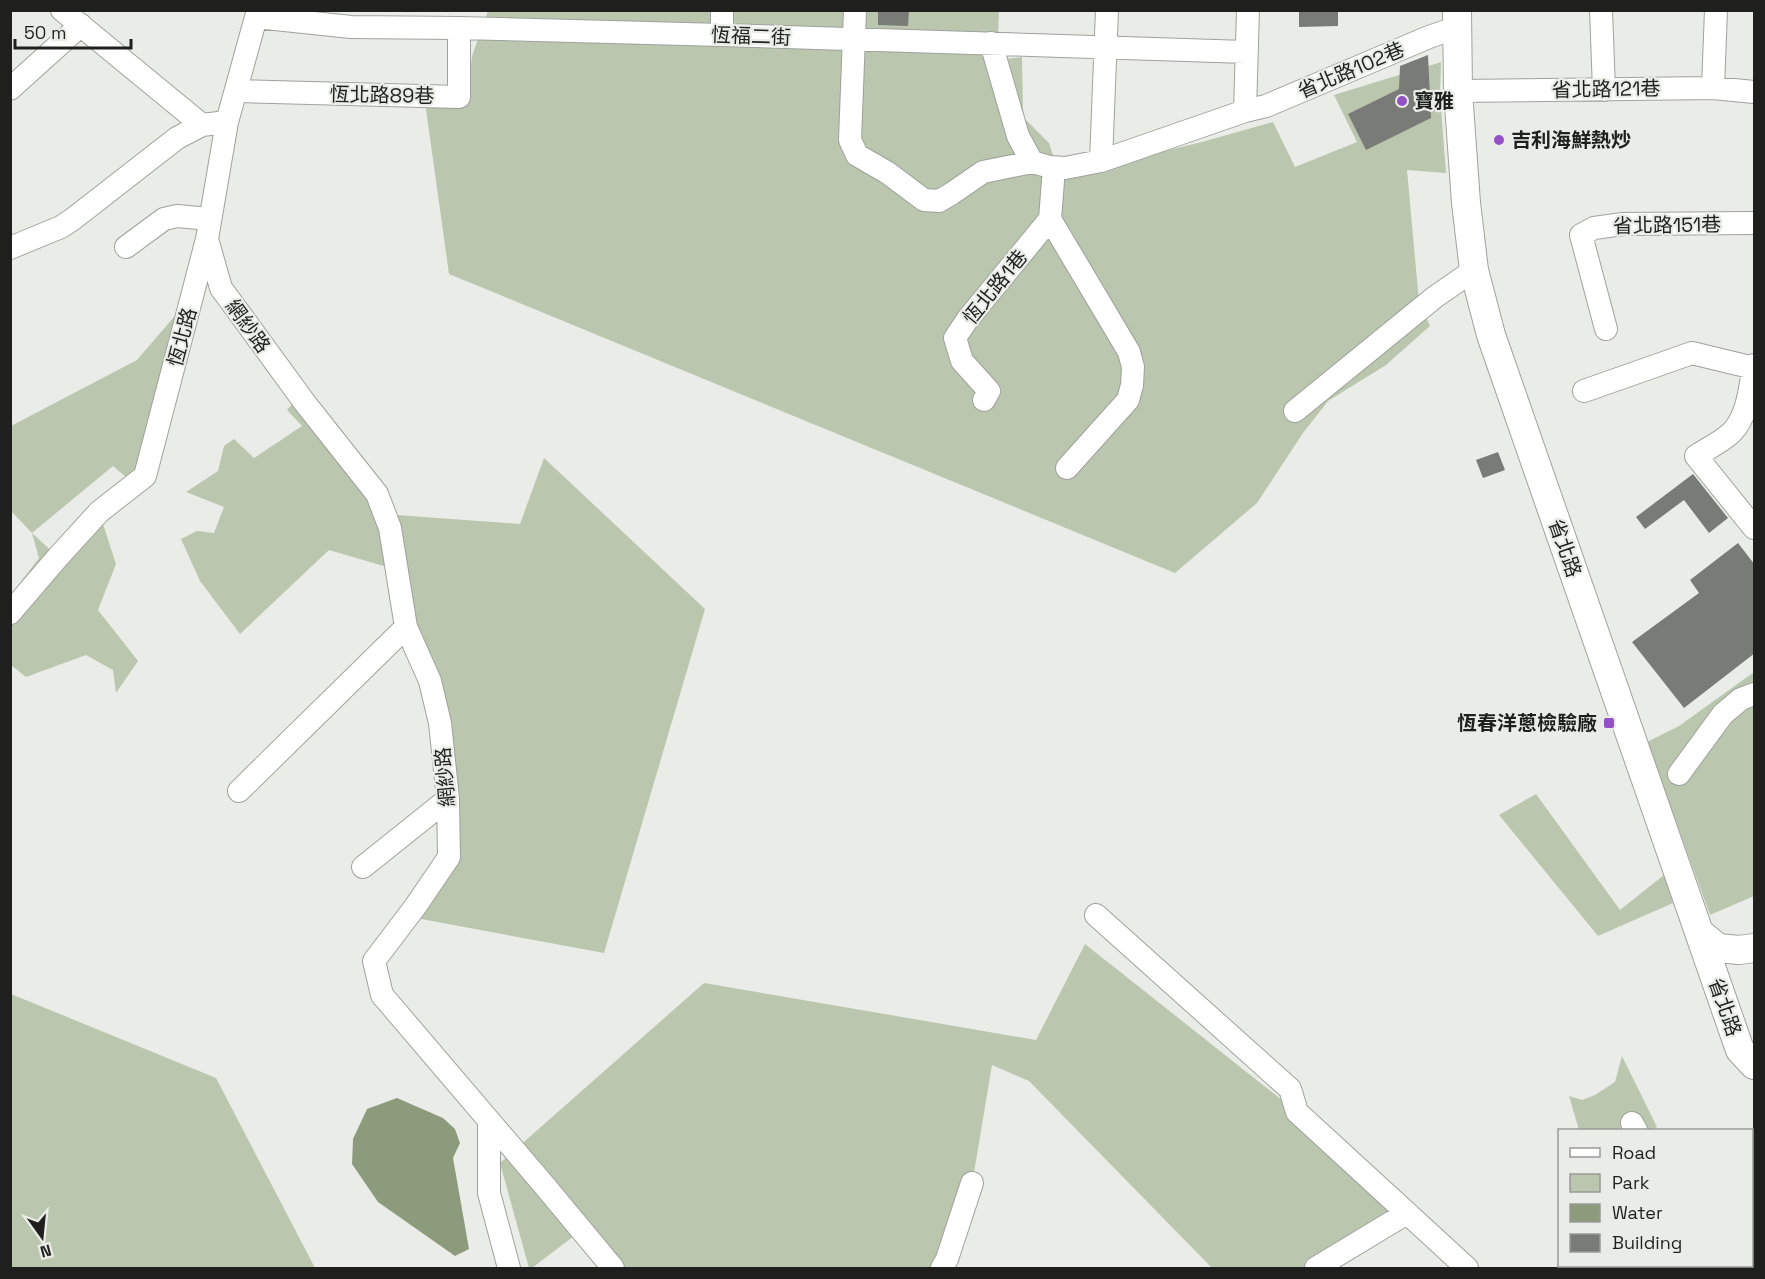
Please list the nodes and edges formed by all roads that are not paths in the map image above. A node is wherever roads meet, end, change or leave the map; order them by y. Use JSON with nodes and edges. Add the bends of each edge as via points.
{"nodes":[{"id":1,"x":62,"y":10,"type":"edge"},
{"id":2,"x":722,"y":10,"type":"edge"},
{"id":3,"x":855,"y":10,"type":"edge"},
{"id":4,"x":1107,"y":10,"type":"edge"},
{"id":5,"x":1248,"y":10,"type":"edge"},
{"id":6,"x":1601,"y":10,"type":"edge"},
{"id":7,"x":1716,"y":10,"type":"edge"},
{"id":8,"x":257,"y":14,"type":"edge"},
{"id":9,"x":353,"y":19,"type":"edge"},
{"id":10,"x":1457,"y":19,"type":"edge"},
{"id":11,"x":81,"y":26,"type":"junction"},
{"id":12,"x":459,"y":28,"type":"junction"},
{"id":13,"x":722,"y":35,"type":"junction"},
{"id":14,"x":854,"y":40,"type":"junction"},
{"id":15,"x":991,"y":43,"type":"junction"},
{"id":16,"x":1105,"y":46,"type":"junction"},
{"id":17,"x":1246,"y":51,"type":"junction"},
{"id":18,"x":1713,"y":88,"type":"junction"},
{"id":19,"x":10,"y":89,"type":"edge"},
{"id":20,"x":1604,"y":90,"type":"junction"},
{"id":21,"x":236,"y":91,"type":"junction"},
{"id":22,"x":1458,"y":91,"type":"junction"},
{"id":23,"x":1755,"y":92,"type":"edge"},
{"id":24,"x":1245,"y":111,"type":"junction"},
{"id":25,"x":227,"y":122,"type":"junction"},
{"id":26,"x":202,"y":125,"type":"junction"},
{"id":27,"x":1101,"y":161,"type":"junction"},
{"id":28,"x":1032,"y":162,"type":"junction"},
{"id":29,"x":1054,"y":168,"type":"junction"},
{"id":30,"x":1050,"y":219,"type":"junction"},
{"id":31,"x":1755,"y":224,"type":"edge"},
{"id":32,"x":208,"y":229,"type":"junction"},
{"id":33,"x":126,"y":247,"type":"dead end"},
{"id":34,"x":10,"y":248,"type":"edge"},
{"id":35,"x":1474,"y":270,"type":"junction"},
{"id":36,"x":1606,"y":329,"type":"dead end"},
{"id":37,"x":1754,"y":367,"type":"edge"},
{"id":38,"x":1584,"y":391,"type":"dead end"},
{"id":39,"x":984,"y":400,"type":"dead end"},
{"id":40,"x":1295,"y":411,"type":"dead end"},
{"id":41,"x":1067,"y":468,"type":"dead end"},
{"id":42,"x":1755,"y":528,"type":"edge"},
{"id":43,"x":10,"y":613,"type":"edge"},
{"id":44,"x":406,"y":627,"type":"junction"},
{"id":45,"x":1755,"y":694,"type":"edge"},
{"id":46,"x":1678,"y":774,"type":"dead end"},
{"id":47,"x":239,"y":791,"type":"dead end"},
{"id":48,"x":448,"y":799,"type":"junction"},
{"id":49,"x":363,"y":867,"type":"dead end"},
{"id":50,"x":1096,"y":915,"type":"dead end"},
{"id":51,"x":1700,"y":933,"type":"junction"},
{"id":52,"x":1755,"y":948,"type":"edge"},
{"id":53,"x":1755,"y":1065,"type":"edge"},
{"id":54,"x":489,"y":1121,"type":"junction"},
{"id":55,"x":972,"y":1183,"type":"dead end"},
{"id":56,"x":1407,"y":1213,"type":"junction"},
{"id":57,"x":950,"y":1265,"type":"edge"},
{"id":58,"x":509,"y":1269,"type":"edge"},
{"id":59,"x":613,"y":1269,"type":"edge"},
{"id":60,"x":1316,"y":1269,"type":"edge"},
{"id":61,"x":1467,"y":1269,"type":"edge"}],
"edges":[{"from":1,"to":11,"type":"street"},
{"from":2,"to":13,"type":"street"},
{"from":3,"to":14,"type":"street"},
{"from":4,"to":16,"type":"street"},
{"from":5,"to":17,"type":"street"},
{"from":6,"to":20,"type":"street"},
{"from":7,"to":18,"type":"street"},
{"from":8,"to":9,"type":"street","name":"恆福二街"},
{"from":8,"to":21,"type":"street","name":"恆北路"},
{"from":9,"to":12,"type":"street","name":"恆福二街"},
{"from":10,"to":22,"type":"main road","name":"省北路"},
{"from":10,"to":24,"type":"street","name":"省北路102巷","via":[[1429,37],[1266,106]]},
{"from":11,"to":19,"type":"street"},
{"from":11,"to":26,"type":"street"},
{"from":12,"to":13,"type":"street","name":"恆福二街"},
{"from":12,"to":21,"type":"street","name":"恆北路89巷","via":[[459,97]]},
{"from":13,"to":14,"type":"street","name":"恆福二街"},
{"from":14,"to":15,"type":"street","name":"恆福二街"},
{"from":14,"to":28,"type":"street","via":[[850,140],[857,155],[924,200],[939,201],[984,172]]},
{"from":15,"to":16,"type":"street","name":"恆福二街"},
{"from":15,"to":28,"type":"street","via":[[1018,135]]},
{"from":16,"to":17,"type":"street","name":"恆福二街"},
{"from":16,"to":27,"type":"street"},
{"from":17,"to":24,"type":"street"},
{"from":18,"to":20,"type":"street","name":"省北路121巷"},
{"from":18,"to":23,"type":"street","name":"省北路121巷"},
{"from":20,"to":22,"type":"street","name":"省北路121巷"},
{"from":21,"to":25,"type":"street","name":"恆北路"},
{"from":22,"to":35,"type":"main road","name":"省北路"},
{"from":24,"to":27,"type":"street"},
{"from":25,"to":26,"type":"street"},
{"from":25,"to":32,"type":"street","name":"恆北路"},
{"from":26,"to":34,"type":"street","via":[[177,138],[74,219]]},
{"from":27,"to":29,"type":"street"},
{"from":28,"to":29,"type":"street"},
{"from":29,"to":30,"type":"street"},
{"from":30,"to":39,"type":"street","name":"恆北路1巷","via":[[955,338],[962,361],[989,391]]},
{"from":30,"to":41,"type":"street","via":[[1129,352],[1134,367],[1128,400]]},
{"from":31,"to":36,"type":"street","name":"省北路151巷","via":[[1623,224],[1594,228],[1581,235]]},
{"from":32,"to":33,"type":"street","via":[[177,216],[165,219]]},
{"from":32,"to":43,"type":"street","name":"恆北路","via":[[145,476],[99,512]]},
{"from":32,"to":44,"type":"street","name":"網紗路","via":[[221,288],[377,494],[390,528]]},
{"from":35,"to":40,"type":"street"},
{"from":35,"to":51,"type":"main road","name":"省北路","via":[[1491,335]]},
{"from":37,"to":38,"type":"street","via":[[1692,353]]},
{"from":37,"to":42,"type":"street","via":[[1740,422],[1731,433],[1696,456]]},
{"from":44,"to":47,"type":"street"},
{"from":44,"to":48,"type":"street","name":"網紗路","via":[[430,681],[440,723]]},
{"from":45,"to":46,"type":"street","via":[[1741,699],[1723,714]]},
{"from":48,"to":49,"type":"street"},
{"from":48,"to":54,"type":"street","name":"網紗路","via":[[449,857],[374,961],[382,995]]},
{"from":50,"to":56,"type":"street","via":[[1290,1089],[1297,1112]]},
{"from":51,"to":52,"type":"main road","via":[[1718,948]]},
{"from":51,"to":53,"type":"main road","name":"省北路","via":[[1740,1050]]},
{"from":54,"to":58,"type":"street","via":[[489,1193]]},
{"from":54,"to":59,"type":"street","name":"網紗路"},
{"from":55,"to":57,"type":"street"},
{"from":56,"to":60,"type":"street"},
{"from":56,"to":61,"type":"street"}]}
